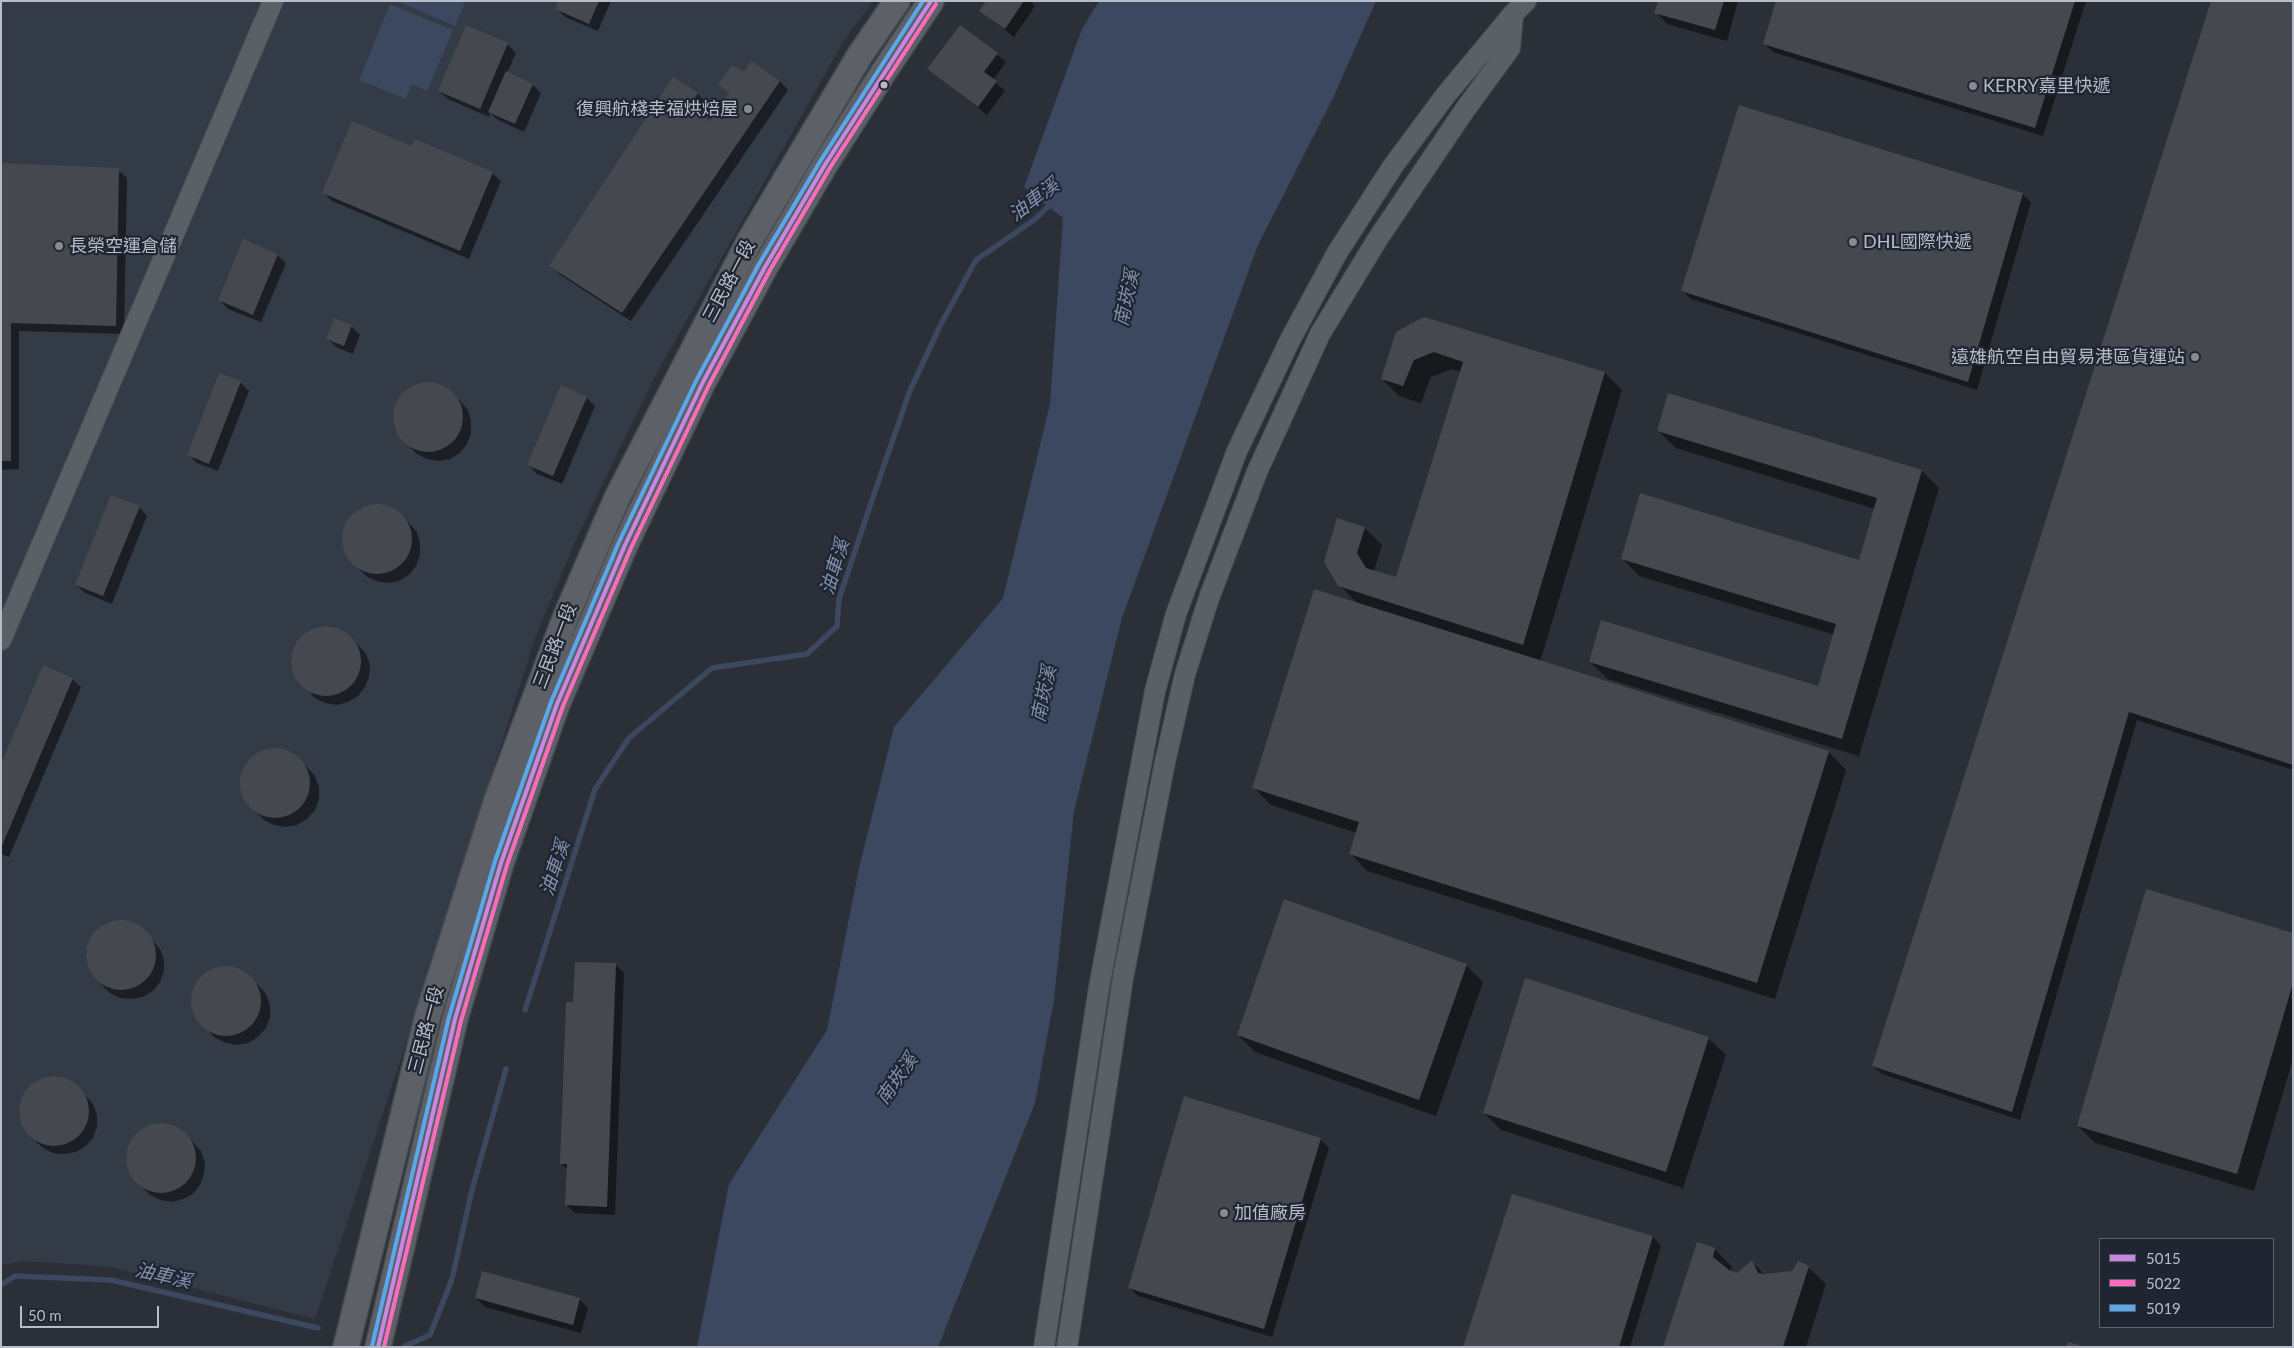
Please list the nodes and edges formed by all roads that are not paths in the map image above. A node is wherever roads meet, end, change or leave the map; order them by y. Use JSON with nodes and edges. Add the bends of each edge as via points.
{"nodes":[{"id":1,"x":273,"y":1,"type":"edge"},
{"id":2,"x":897,"y":1,"type":"edge"},
{"id":3,"x":932,"y":1,"type":"edge"},
{"id":4,"x":1520,"y":8,"type":"edge"},
{"id":5,"x":1,"y":640,"type":"edge"},
{"id":6,"x":346,"y":1347,"type":"edge"},
{"id":7,"x":378,"y":1347,"type":"edge"},
{"id":8,"x":1044,"y":1347,"type":"edge"},
{"id":9,"x":1067,"y":1347,"type":"edge"}],
"edges":[{"from":1,"to":5,"type":"lane"},
{"from":2,"to":6,"type":"main road","name":"三民路一段","via":[[860,55],[750,240],[617,498],[566,616],[497,800],[428,1015]]},
{"from":3,"to":7,"type":"main road","name":"三民路一段","via":[[826,164],[765,267],[703,382],[625,545],[557,704],[501,863],[455,1019]]},
{"from":4,"to":8,"type":"lane","via":[[1445,96],[1399,158],[1337,252],[1237,451],[1176,614],[1155,691],[1102,968]]},
{"from":4,"to":9,"type":"lane","via":[[1510,48],[1377,240],[1320,334],[1257,472],[1209,598],[1185,674],[1167,752],[1123,978]]}]}
